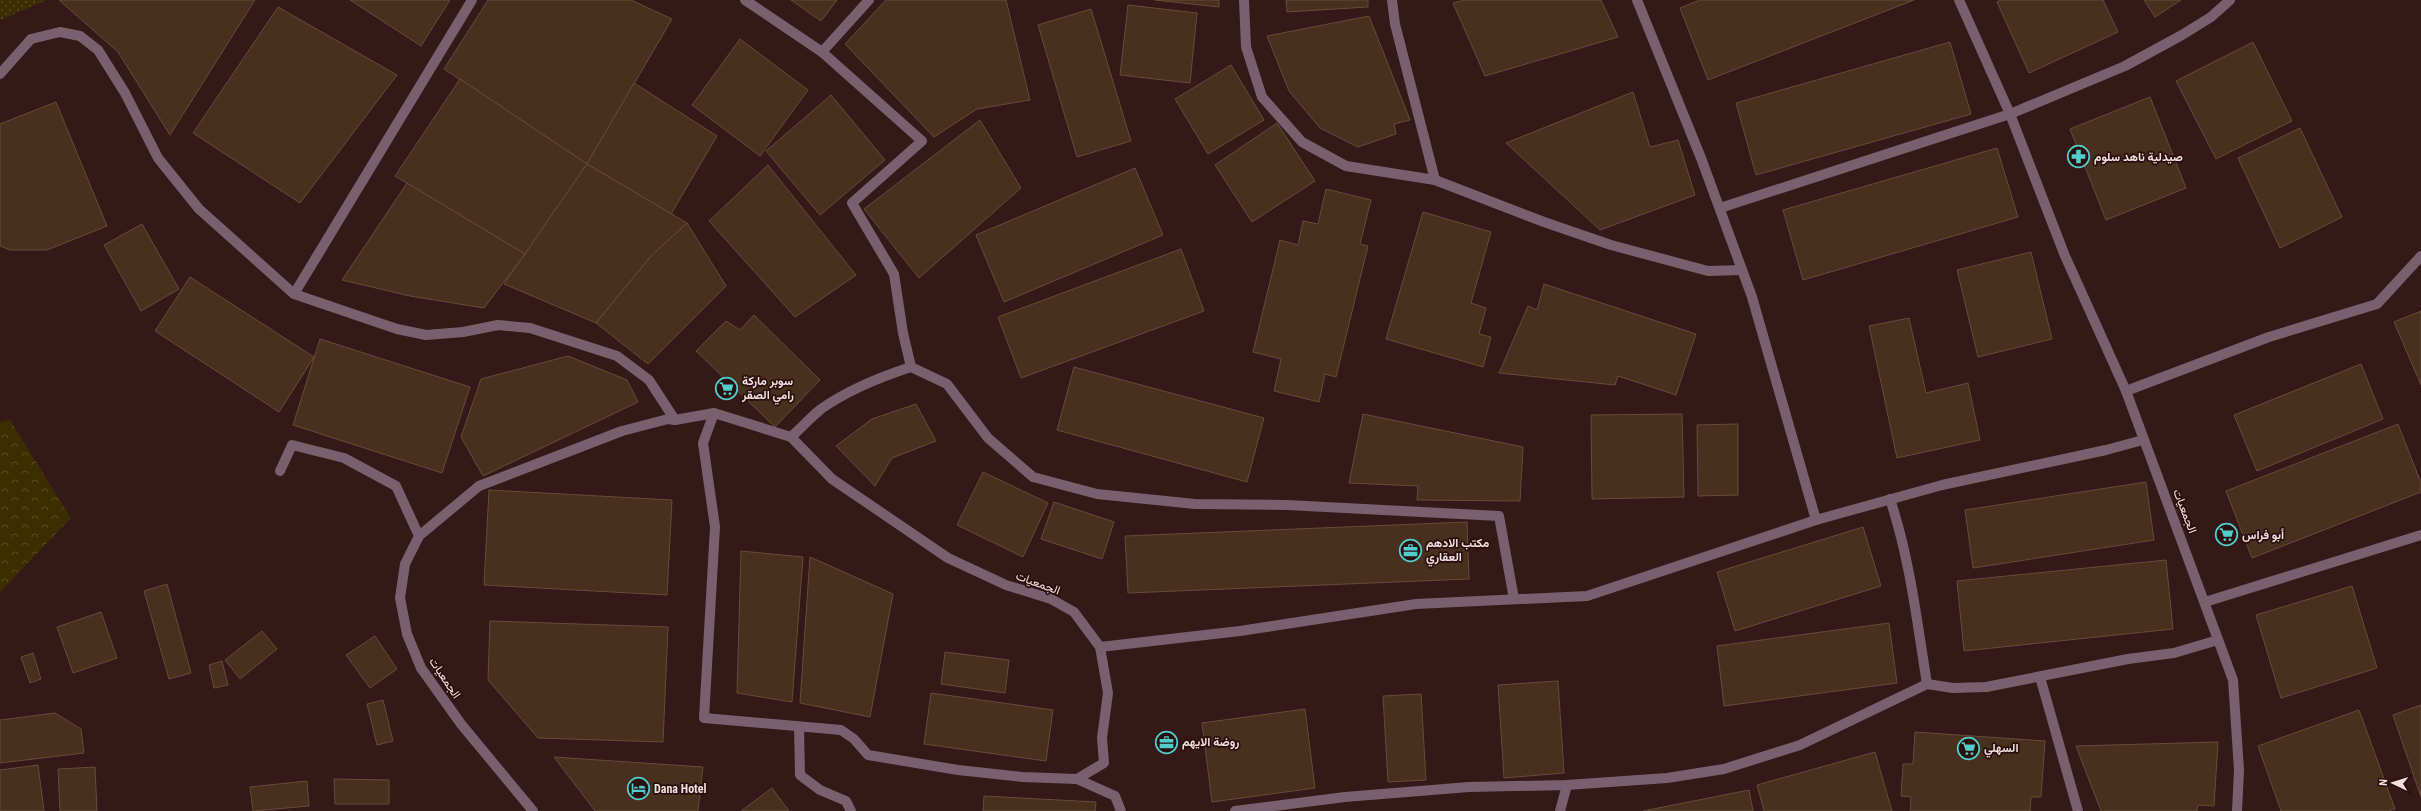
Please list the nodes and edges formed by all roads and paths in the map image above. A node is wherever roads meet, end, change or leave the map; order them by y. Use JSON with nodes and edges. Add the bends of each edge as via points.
{"nodes":[{"id":1,"x":472,"y":0,"type":"edge"},
{"id":2,"x":745,"y":0,"type":"edge"},
{"id":3,"x":869,"y":0,"type":"edge"},
{"id":4,"x":1244,"y":0,"type":"edge"},
{"id":5,"x":1392,"y":0,"type":"edge"},
{"id":6,"x":1637,"y":0,"type":"edge"},
{"id":7,"x":1959,"y":0,"type":"edge"},
{"id":8,"x":2230,"y":0,"type":"edge"},
{"id":9,"x":822,"y":52,"type":"junction"},
{"id":10,"x":0,"y":74,"type":"edge"},
{"id":11,"x":2010,"y":114,"type":"junction"},
{"id":12,"x":1435,"y":180,"type":"junction"},
{"id":13,"x":1720,"y":208,"type":"junction"},
{"id":14,"x":2421,"y":256,"type":"edge"},
{"id":15,"x":1742,"y":270,"type":"junction"},
{"id":16,"x":294,"y":294,"type":"junction"},
{"id":17,"x":911,"y":367,"type":"junction"},
{"id":18,"x":2126,"y":391,"type":"junction"},
{"id":19,"x":714,"y":413,"type":"junction"},
{"id":20,"x":675,"y":420,"type":"junction"},
{"id":21,"x":791,"y":437,"type":"junction"},
{"id":22,"x":2143,"y":440,"type":"junction"},
{"id":23,"x":280,"y":471,"type":"dead end"},
{"id":24,"x":1890,"y":499,"type":"junction"},
{"id":25,"x":1816,"y":520,"type":"junction"},
{"id":26,"x":2421,"y":535,"type":"edge"},
{"id":27,"x":419,"y":536,"type":"junction"},
{"id":28,"x":1514,"y":599,"type":"junction"},
{"id":29,"x":2205,"y":602,"type":"junction"},
{"id":30,"x":2218,"y":640,"type":"junction"},
{"id":31,"x":1100,"y":647,"type":"junction"},
{"id":32,"x":2040,"y":677,"type":"junction"},
{"id":33,"x":1927,"y":684,"type":"junction"},
{"id":34,"x":799,"y":727,"type":"junction"},
{"id":35,"x":1078,"y":778,"type":"junction"},
{"id":36,"x":1567,"y":785,"type":"junction"},
{"id":37,"x":533,"y":811,"type":"edge"},
{"id":38,"x":851,"y":811,"type":"edge"},
{"id":39,"x":1121,"y":811,"type":"edge"},
{"id":40,"x":1235,"y":811,"type":"edge"},
{"id":41,"x":1560,"y":811,"type":"edge"},
{"id":42,"x":2078,"y":811,"type":"edge"},
{"id":43,"x":2237,"y":811,"type":"edge"}],
"edges":[{"from":1,"to":16,"type":"street"},
{"from":2,"to":9,"type":"street"},
{"from":3,"to":9,"type":"street"},
{"from":4,"to":12,"type":"street","via":[[1246,47],[1262,97],[1302,142],[1346,166]]},
{"from":5,"to":12,"type":"street","via":[[1395,24]]},
{"from":6,"to":13,"type":"street"},
{"from":7,"to":11,"type":"street","name":"الجمعيات"},
{"from":8,"to":11,"type":"street","via":[[2211,17],[2125,66]]},
{"from":9,"to":17,"type":"street","via":[[922,141],[852,203],[894,274]]},
{"from":10,"to":16,"type":"street","via":[[31,39],[60,32],[80,36],[98,50],[125,93],[158,158],[199,209]]},
{"from":11,"to":13,"type":"street"},
{"from":11,"to":18,"type":"street","name":"الجمعيات","via":[[2065,256]]},
{"from":12,"to":15,"type":"street","via":[[1611,245],[1708,271]]},
{"from":13,"to":15,"type":"street"},
{"from":14,"to":18,"type":"street","via":[[2377,304],[2269,337]]},
{"from":15,"to":25,"type":"street"},
{"from":16,"to":20,"type":"street","via":[[397,329],[426,335],[463,332],[498,325],[530,328],[618,356],[648,380]]},
{"from":17,"to":21,"type":"street","via":[[881,377],[821,409]]},
{"from":17,"to":28,"type":"street","via":[[947,384],[988,438],[1033,477],[1097,494],[1195,504],[1287,505],[1498,516]]},
{"from":18,"to":22,"type":"street","name":"الجمعيات"},
{"from":19,"to":20,"type":"street"},
{"from":19,"to":21,"type":"street"},
{"from":19,"to":34,"type":"street","via":[[703,443],[715,527],[704,718]]},
{"from":20,"to":27,"type":"street","via":[[668,418],[622,430],[479,486]]},
{"from":21,"to":31,"type":"street","name":"الجمعيات","via":[[832,479],[948,558],[1006,585],[1051,599],[1074,612]]},
{"from":22,"to":24,"type":"street"},
{"from":22,"to":29,"type":"street","name":"الجمعيات"},
{"from":23,"to":27,"type":"street","via":[[292,445],[344,458],[396,486]]},
{"from":24,"to":25,"type":"street"},
{"from":24,"to":33,"type":"street","via":[[1898,521],[1912,589]]},
{"from":25,"to":28,"type":"street","via":[[1587,596]]},
{"from":26,"to":29,"type":"street"},
{"from":27,"to":37,"type":"street","name":"الجمعيات","via":[[405,564],[400,598],[407,634],[421,668],[456,718]]},
{"from":28,"to":31,"type":"street","via":[[1416,604],[1240,631]]},
{"from":29,"to":30,"type":"street","name":"الجمعيات"},
{"from":30,"to":32,"type":"street","via":[[2174,653],[2128,659]]},
{"from":30,"to":43,"type":"street","name":"الجمعيات","via":[[2233,680],[2239,770]]},
{"from":31,"to":35,"type":"street","name":"الجمعيات","via":[[1108,693],[1102,738],[1104,763]]},
{"from":32,"to":33,"type":"street","via":[[1986,687],[1953,688]]},
{"from":32,"to":42,"type":"street"},
{"from":33,"to":36,"type":"street","via":[[1800,745],[1724,770],[1667,778]]},
{"from":34,"to":35,"type":"street","via":[[841,730],[854,739],[868,755],[982,773]]},
{"from":34,"to":38,"type":"street","via":[[800,775],[820,790],[846,801]]},
{"from":35,"to":39,"type":"street","via":[[1115,796]]},
{"from":36,"to":40,"type":"street","via":[[1469,788],[1346,797]]},
{"from":36,"to":41,"type":"street"}]}
